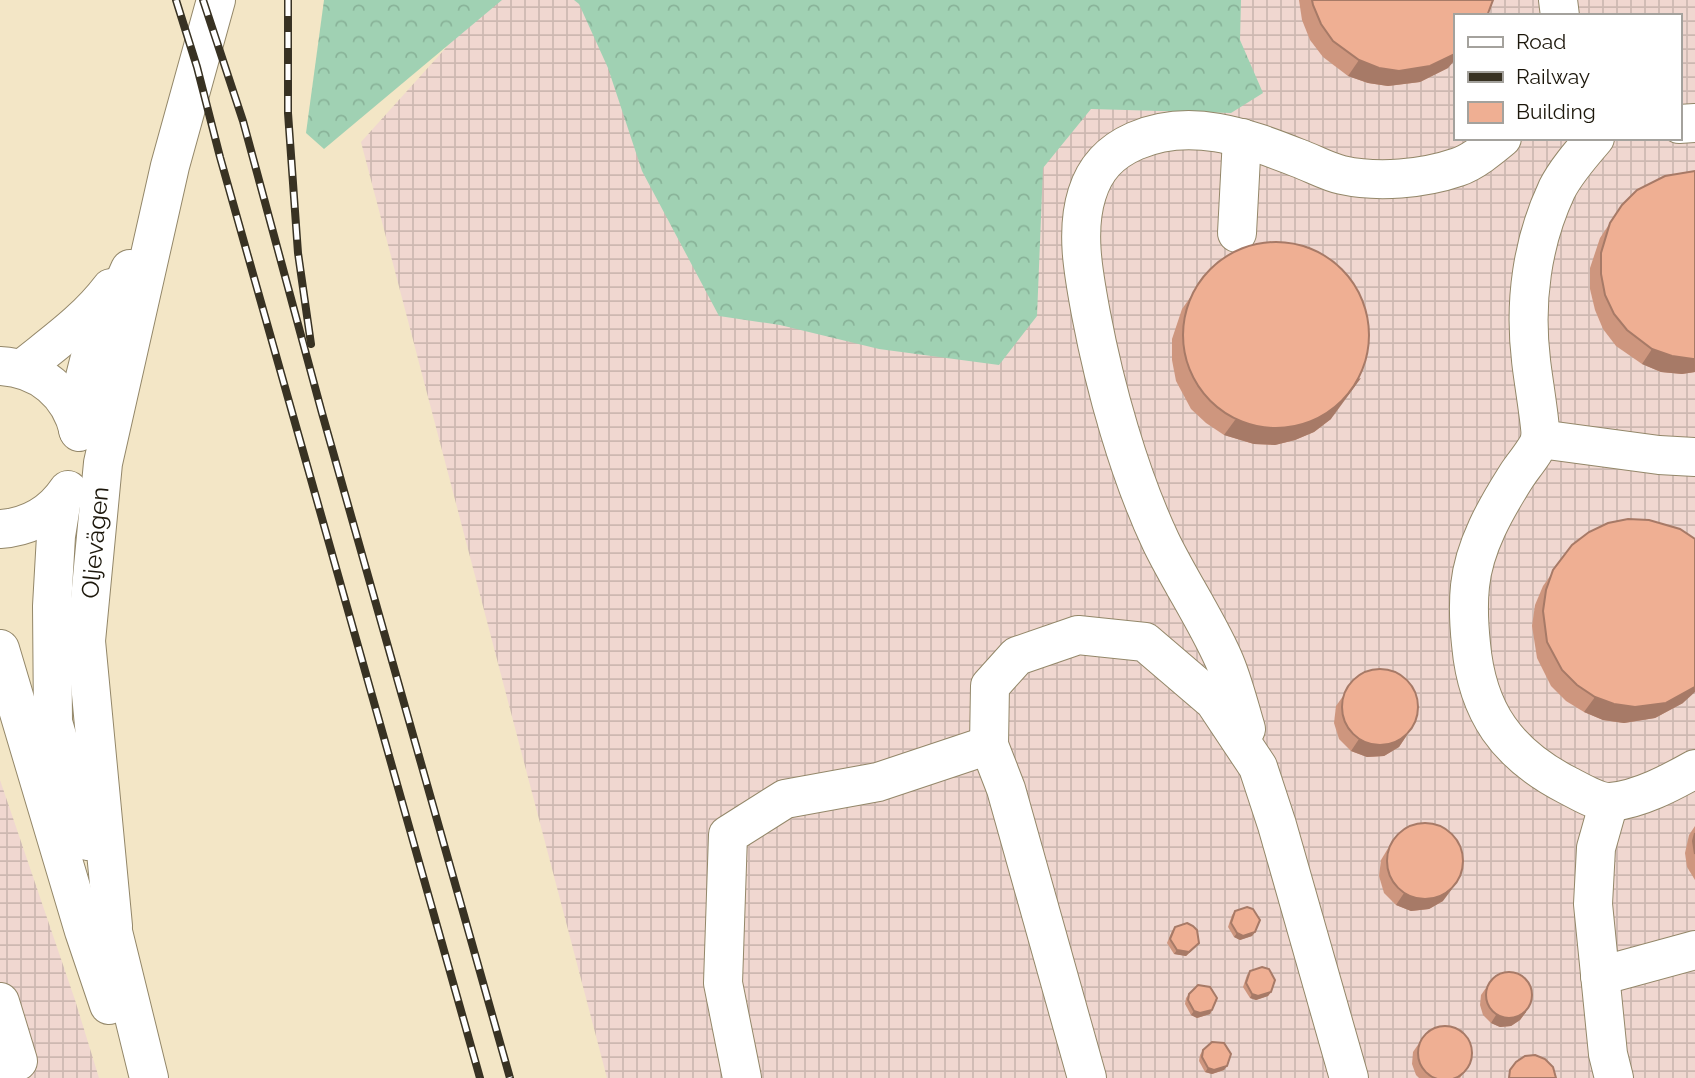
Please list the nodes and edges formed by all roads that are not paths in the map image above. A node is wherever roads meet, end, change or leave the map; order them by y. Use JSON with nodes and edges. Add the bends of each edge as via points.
{"nodes":[{"id":1,"x":216,"y":0,"type":"edge"},
{"id":2,"x":1242,"y":138,"type":"junction"},
{"id":3,"x":1499,"y":140,"type":"edge"},
{"id":4,"x":1593,"y":140,"type":"edge"},
{"id":5,"x":170,"y":166,"type":"junction"},
{"id":6,"x":1237,"y":233,"type":"dead end"},
{"id":7,"x":137,"y":253,"type":"junction"},
{"id":8,"x":11,"y":367,"type":"edge"},
{"id":9,"x":78,"y":430,"type":"junction"},
{"id":10,"x":1540,"y":439,"type":"junction"},
{"id":11,"x":1695,"y":457,"type":"edge"},
{"id":12,"x":62,"y":499,"type":"junction"},
{"id":13,"x":0,"y":529,"type":"edge"},
{"id":14,"x":0,"y":649,"type":"edge"},
{"id":15,"x":989,"y":745,"type":"junction"},
{"id":16,"x":1258,"y":767,"type":"junction"},
{"id":17,"x":1695,"y":769,"type":"edge"},
{"id":18,"x":1609,"y":802,"type":"junction"},
{"id":19,"x":113,"y":926,"type":"junction"},
{"id":20,"x":1695,"y":950,"type":"edge"},
{"id":21,"x":1600,"y":976,"type":"junction"},
{"id":22,"x":0,"y":1002,"type":"edge"},
{"id":23,"x":0,"y":1066,"type":"edge"},
{"id":24,"x":134,"y":1078,"type":"edge"},
{"id":25,"x":149,"y":1078,"type":"edge"},
{"id":26,"x":742,"y":1078,"type":"edge"},
{"id":27,"x":1087,"y":1078,"type":"edge"},
{"id":28,"x":1349,"y":1078,"type":"edge"},
{"id":29,"x":1614,"y":1078,"type":"edge"}],
"edges":[{"from":1,"to":5,"type":"street","name":"Oljevägen"},
{"from":2,"to":3,"type":"street","via":[[1342,175],[1381,178],[1460,167]]},
{"from":2,"to":6,"type":"street"},
{"from":2,"to":16,"type":"street","via":[[1209,130],[1179,131],[1124,146],[1100,165],[1087,194],[1081,229],[1097,345],[1129,459],[1160,540],[1224,660]]},
{"from":4,"to":10,"type":"street","via":[[1558,187],[1540,234],[1529,285],[1529,343]]},
{"from":5,"to":7,"type":"street","name":"Oljevägen"},
{"from":5,"to":19,"type":"street","name":"Oljevägen","via":[[103,463],[86,641]]},
{"from":7,"to":8,"type":"street","name":"Oljevägen","via":[[97,305],[61,340]]},
{"from":7,"to":9,"type":"street","name":"Oljevägen","via":[[89,361]]},
{"from":8,"to":9,"type":"street","name":"Oljevägen","via":[[42,378],[59,392]]},
{"from":9,"to":12,"type":"street","name":"Oljevägen","via":[[78,466]]},
{"from":10,"to":11,"type":"street"},
{"from":10,"to":18,"type":"street","via":[[1499,504],[1479,547],[1470,585],[1473,662],[1491,719],[1511,746],[1542,772]]},
{"from":12,"to":13,"type":"street","name":"Oljevägen","via":[[38,519]]},
{"from":12,"to":19,"type":"street","name":"Oljevägen","via":[[55,536],[52,606],[53,722]]},
{"from":14,"to":24,"type":"street","via":[[83,931]]},
{"from":15,"to":16,"type":"street","via":[[990,686],[1017,656],[1078,635],[1144,642],[1214,701]]},
{"from":15,"to":26,"type":"street","via":[[878,782],[785,799],[728,835],[723,983]]},
{"from":15,"to":27,"type":"street","via":[[1006,789]]},
{"from":16,"to":28,"type":"street"},
{"from":17,"to":18,"type":"street","via":[[1642,794]]},
{"from":18,"to":21,"type":"street","via":[[1596,848],[1593,904]]},
{"from":19,"to":25,"type":"street","name":"Oljevägen"},
{"from":20,"to":21,"type":"street"},
{"from":21,"to":29,"type":"street"},
{"from":22,"to":23,"type":"street","via":[[19,1060]]}]}
